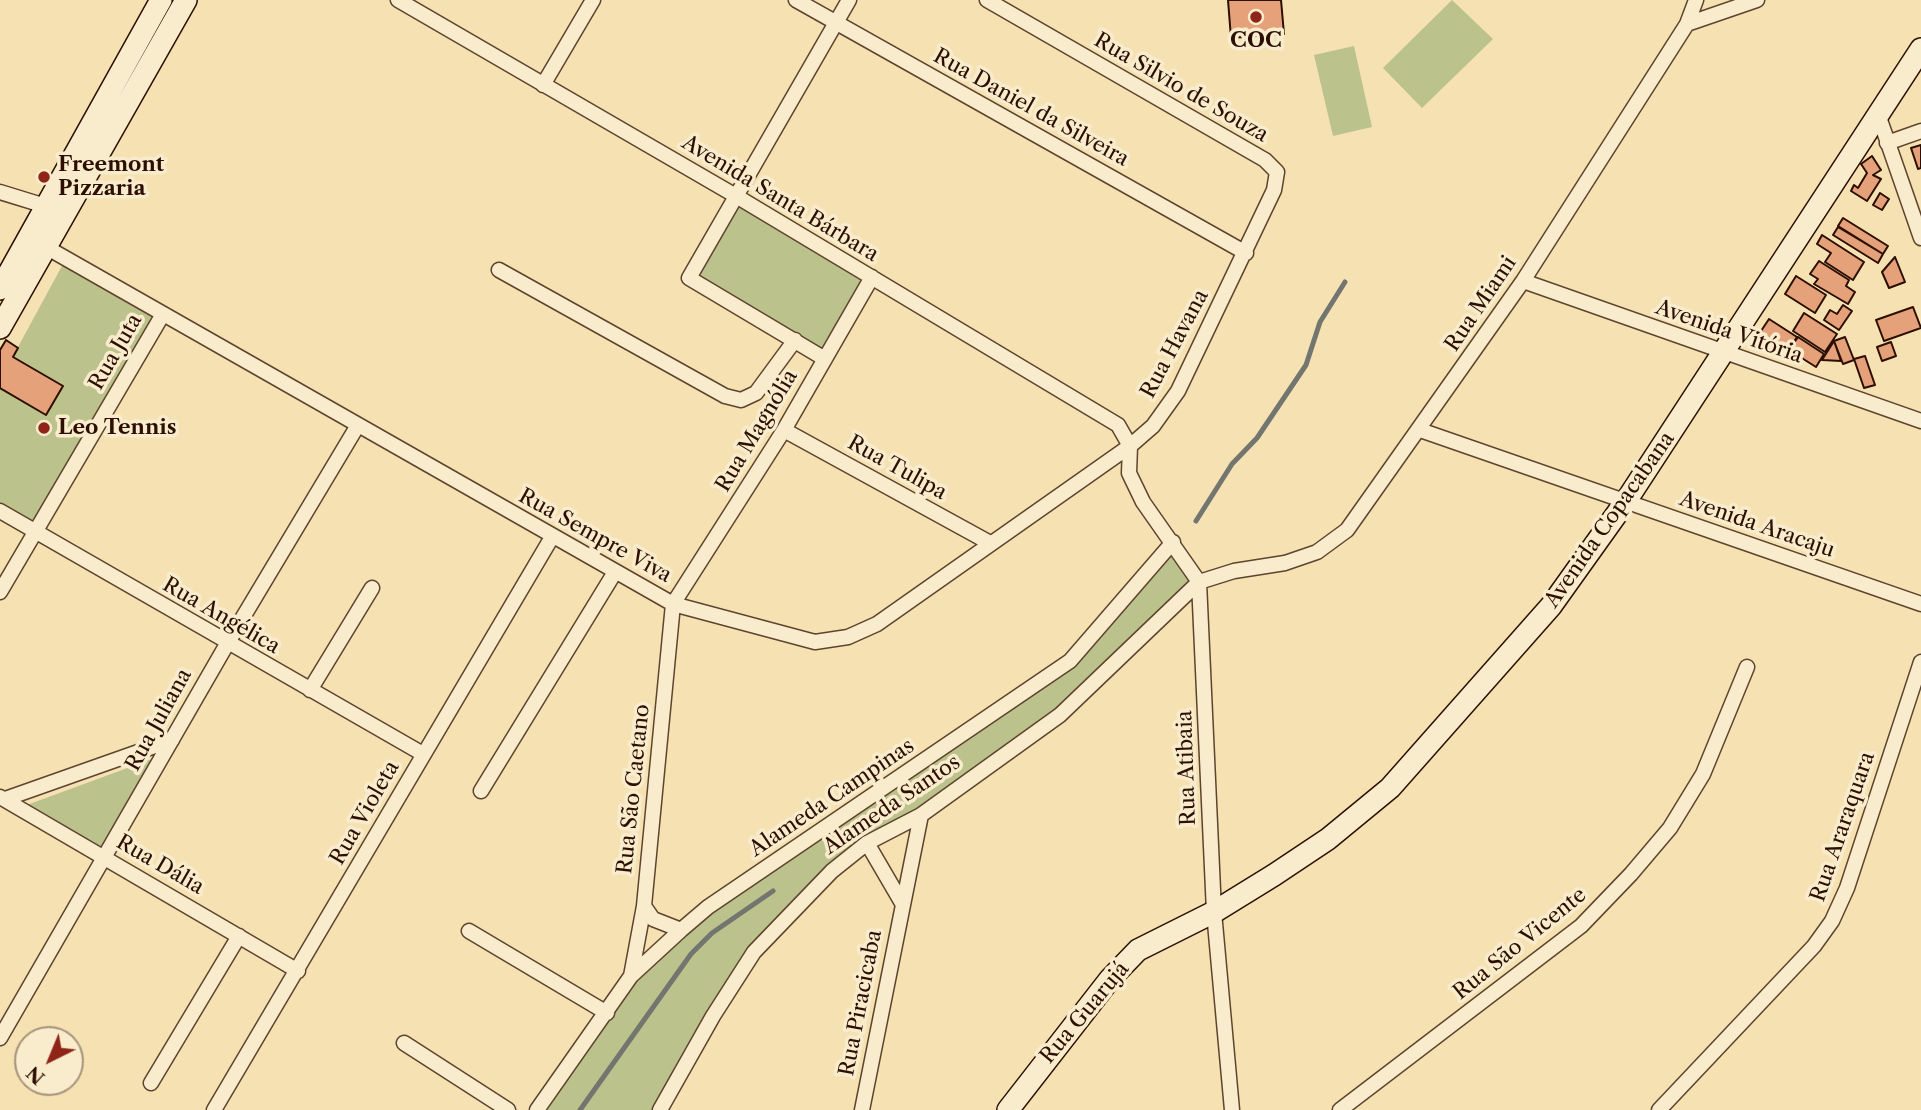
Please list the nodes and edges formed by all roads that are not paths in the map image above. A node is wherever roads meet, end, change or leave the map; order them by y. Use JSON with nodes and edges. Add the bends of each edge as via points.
{"nodes":[{"id":1,"x":161,"y":0,"type":"edge"},
{"id":2,"x":186,"y":0,"type":"edge"},
{"id":3,"x":398,"y":0,"type":"edge"},
{"id":4,"x":593,"y":0,"type":"edge"},
{"id":5,"x":796,"y":0,"type":"edge"},
{"id":6,"x":849,"y":0,"type":"edge"},
{"id":7,"x":987,"y":0,"type":"edge"},
{"id":8,"x":1696,"y":0,"type":"edge"},
{"id":9,"x":1757,"y":0,"type":"edge"},
{"id":10,"x":836,"y":22,"type":"junction"},
{"id":11,"x":1687,"y":24,"type":"junction"},
{"id":12,"x":1921,"y":49,"type":"edge"},
{"id":13,"x":544,"y":85,"type":"junction"},
{"id":14,"x":1879,"y":117,"type":"junction"},
{"id":15,"x":1921,"y":131,"type":"edge"},
{"id":16,"x":1887,"y":143,"type":"junction"},
{"id":17,"x":0,"y":192,"type":"edge"},
{"id":18,"x":736,"y":197,"type":"junction"},
{"id":19,"x":54,"y":209,"type":"junction"},
{"id":20,"x":1921,"y":239,"type":"edge"},
{"id":21,"x":44,"y":246,"type":"junction"},
{"id":22,"x":1246,"y":253,"type":"junction"},
{"id":23,"x":499,"y":270,"type":"dead end"},
{"id":24,"x":872,"y":277,"type":"junction"},
{"id":25,"x":1523,"y":281,"type":"junction"},
{"id":26,"x":0,"y":289,"type":"edge"},
{"id":27,"x":163,"y":314,"type":"junction"},
{"id":28,"x":0,"y":328,"type":"edge"},
{"id":29,"x":795,"y":340,"type":"junction"},
{"id":30,"x":1724,"y":352,"type":"junction"},
{"id":31,"x":825,"y":359,"type":"junction"},
{"id":32,"x":1921,"y":421,"type":"edge"},
{"id":33,"x":359,"y":425,"type":"junction"},
{"id":34,"x":784,"y":430,"type":"junction"},
{"id":35,"x":1420,"y":430,"type":"junction"},
{"id":36,"x":1130,"y":446,"type":"junction"},
{"id":37,"x":1626,"y":502,"type":"junction"},
{"id":38,"x":0,"y":512,"type":"edge"},
{"id":39,"x":35,"y":533,"type":"junction"},
{"id":40,"x":552,"y":537,"type":"junction"},
{"id":41,"x":1173,"y":542,"type":"junction"},
{"id":42,"x":990,"y":543,"type":"junction"},
{"id":43,"x":615,"y":572,"type":"junction"},
{"id":44,"x":1199,"y":582,"type":"junction"},
{"id":45,"x":372,"y":588,"type":"dead end"},
{"id":46,"x":0,"y":592,"type":"edge"},
{"id":47,"x":673,"y":604,"type":"junction"},
{"id":48,"x":1921,"y":604,"type":"edge"},
{"id":49,"x":226,"y":644,"type":"junction"},
{"id":50,"x":1921,"y":662,"type":"edge"},
{"id":51,"x":1747,"y":667,"type":"dead end"},
{"id":52,"x":310,"y":690,"type":"junction"},
{"id":53,"x":172,"y":740,"type":"junction"},
{"id":54,"x":423,"y":754,"type":"junction"},
{"id":55,"x":481,"y":791,"type":"dead end"},
{"id":56,"x":2,"y":798,"type":"edge"},
{"id":57,"x":921,"y":815,"type":"junction"},
{"id":58,"x":867,"y":843,"type":"junction"},
{"id":59,"x":105,"y":858,"type":"junction"},
{"id":60,"x":902,"y":903,"type":"junction"},
{"id":61,"x":644,"y":906,"type":"junction"},
{"id":62,"x":1214,"y":912,"type":"junction"},
{"id":63,"x":681,"y":930,"type":"junction"},
{"id":64,"x":469,"y":931,"type":"dead end"},
{"id":65,"x":239,"y":936,"type":"junction"},
{"id":66,"x":298,"y":971,"type":"junction"},
{"id":67,"x":631,"y":976,"type":"junction"},
{"id":68,"x":607,"y":1013,"type":"junction"},
{"id":69,"x":0,"y":1038,"type":"edge"},
{"id":70,"x":404,"y":1043,"type":"dead end"},
{"id":71,"x":151,"y":1083,"type":"dead end"},
{"id":72,"x":214,"y":1110,"type":"edge"},
{"id":73,"x":508,"y":1110,"type":"edge"},
{"id":74,"x":537,"y":1110,"type":"edge"},
{"id":75,"x":660,"y":1110,"type":"edge"},
{"id":76,"x":862,"y":1110,"type":"edge"},
{"id":77,"x":1007,"y":1110,"type":"edge"},
{"id":78,"x":1232,"y":1110,"type":"edge"},
{"id":79,"x":1340,"y":1110,"type":"edge"},
{"id":80,"x":1659,"y":1110,"type":"edge"}],
"edges":[{"from":1,"to":19,"type":"street"},
{"from":2,"to":19,"type":"street"},
{"from":3,"to":13,"type":"street","name":"Avenida Santa Bárbara"},
{"from":4,"to":13,"type":"street"},
{"from":5,"to":10,"type":"street","name":"Rua Daniel da Silveira"},
{"from":6,"to":10,"type":"street"},
{"from":7,"to":22,"type":"street","name":"Rua Silvio de Souza","via":[[1265,160],[1277,172],[1274,190]]},
{"from":8,"to":11,"type":"street","name":"Rua Miami"},
{"from":9,"to":11,"type":"street"},
{"from":10,"to":18,"type":"street"},
{"from":10,"to":22,"type":"street","name":"Rua Daniel da Silveira"},
{"from":11,"to":25,"type":"street","name":"Rua Miami"},
{"from":12,"to":14,"type":"street","name":"Avenida Copacabana"},
{"from":13,"to":18,"type":"street","name":"Avenida Santa Bárbara"},
{"from":14,"to":16,"type":"street"},
{"from":14,"to":30,"type":"street","name":"Avenida Copacabana"},
{"from":15,"to":16,"type":"street"},
{"from":16,"to":20,"type":"street"},
{"from":17,"to":19,"type":"street"},
{"from":18,"to":24,"type":"street","name":"Avenida Santa Bárbara"},
{"from":18,"to":29,"type":"street","via":[[690,278]]},
{"from":19,"to":21,"type":"street"},
{"from":19,"to":26,"type":"street"},
{"from":21,"to":27,"type":"street","name":"Rua Sempre Viva"},
{"from":21,"to":28,"type":"street"},
{"from":22,"to":36,"type":"street","name":"Rua Havana","via":[[1178,391],[1153,426]]},
{"from":23,"to":29,"type":"street","via":[[741,400],[756,393]]},
{"from":24,"to":31,"type":"street","name":"Rua Magnólia"},
{"from":24,"to":36,"type":"street","name":"Avenida Santa Bárbara","via":[[1118,425]]},
{"from":25,"to":30,"type":"street","name":"Avenida Vitória"},
{"from":25,"to":35,"type":"street","name":"Rua Miami"},
{"from":27,"to":33,"type":"street","name":"Rua Sempre Viva"},
{"from":27,"to":39,"type":"street","name":"Rua Juta"},
{"from":29,"to":31,"type":"street"},
{"from":30,"to":32,"type":"street","name":"Avenida Vitória"},
{"from":30,"to":37,"type":"street","name":"Avenida Copacabana"},
{"from":31,"to":34,"type":"street","name":"Rua Magnólia"},
{"from":33,"to":40,"type":"street","name":"Rua Sempre Viva"},
{"from":33,"to":49,"type":"street","name":"Rua Juliana"},
{"from":34,"to":42,"type":"street","name":"Rua Tulipa"},
{"from":34,"to":47,"type":"street","name":"Rua Magnólia"},
{"from":35,"to":37,"type":"street","name":"Avenida Aracaju"},
{"from":35,"to":44,"type":"street","name":"Rua Miami","via":[[1347,530],[1317,552]]},
{"from":36,"to":41,"type":"street","via":[[1129,473],[1143,502]]},
{"from":36,"to":42,"type":"street","name":"Rua Sempre Viva"},
{"from":37,"to":48,"type":"street","name":"Avenida Aracaju"},
{"from":37,"to":62,"type":"street","name":"Avenida Copacabana","via":[[1551,606],[1390,788],[1328,839]]},
{"from":38,"to":39,"type":"street","name":"Rua Angélica"},
{"from":39,"to":46,"type":"street","name":"Rua Juta"},
{"from":39,"to":49,"type":"street","name":"Rua Angélica"},
{"from":40,"to":43,"type":"street","name":"Rua Sempre Viva"},
{"from":40,"to":54,"type":"street","name":"Rua Violeta"},
{"from":41,"to":44,"type":"street"},
{"from":41,"to":63,"type":"street","name":"Alameda Campinas","via":[[1070,661],[708,907]]},
{"from":42,"to":47,"type":"street","name":"Rua Sempre Viva","via":[[877,624],[848,637],[815,642]]},
{"from":43,"to":47,"type":"street","name":"Rua Sempre Viva"},
{"from":43,"to":55,"type":"street"},
{"from":44,"to":57,"type":"street","name":"Alameda Santos","via":[[1060,715]]},
{"from":44,"to":62,"type":"street","name":"Rua Atibaia"},
{"from":45,"to":52,"type":"street"},
{"from":47,"to":61,"type":"street","name":"Rua São Caetano"},
{"from":49,"to":52,"type":"street","name":"Rua Angélica"},
{"from":49,"to":53,"type":"street","name":"Rua Juliana"},
{"from":50,"to":80,"type":"street","name":"Rua Araraquara","via":[[1832,921],[1814,946]]},
{"from":51,"to":79,"type":"street","name":"Rua São Vicente","via":[[1703,774],[1670,828],[1631,874],[1581,926]]},
{"from":52,"to":54,"type":"street","name":"Rua Angélica"},
{"from":53,"to":56,"type":"street"},
{"from":53,"to":59,"type":"street","name":"Rua Juliana"},
{"from":54,"to":66,"type":"street","name":"Rua Violeta"},
{"from":56,"to":59,"type":"street","name":"Rua Dália"},
{"from":57,"to":58,"type":"street","name":"Alameda Santos"},
{"from":57,"to":60,"type":"street","name":"Rua Piracicaba"},
{"from":58,"to":60,"type":"street"},
{"from":58,"to":75,"type":"street","name":"Alameda Santos","via":[[806,894],[754,952]]},
{"from":59,"to":65,"type":"street","name":"Rua Dália"},
{"from":59,"to":69,"type":"street","name":"Rua Juliana"},
{"from":60,"to":76,"type":"street","name":"Rua Piracicaba"},
{"from":61,"to":63,"type":"street","via":[[653,919]]},
{"from":61,"to":67,"type":"street","name":"Rua São Caetano"},
{"from":62,"to":77,"type":"street","name":"Rua Guarujá","via":[[1138,950]]},
{"from":62,"to":78,"type":"street","name":"Rua Atibaia"},
{"from":63,"to":67,"type":"street","name":"Alameda Campinas"},
{"from":64,"to":68,"type":"street"},
{"from":65,"to":66,"type":"street","name":"Rua Dália"},
{"from":65,"to":71,"type":"street"},
{"from":66,"to":72,"type":"street","name":"Rua Violeta"},
{"from":67,"to":68,"type":"street","name":"Alameda Campinas"},
{"from":68,"to":74,"type":"street","name":"Alameda Campinas"},
{"from":70,"to":73,"type":"street"}]}
